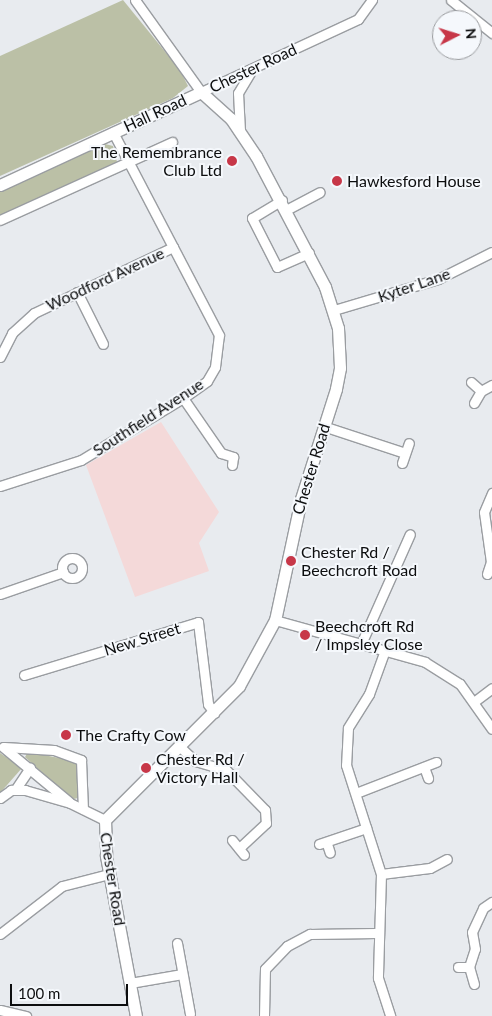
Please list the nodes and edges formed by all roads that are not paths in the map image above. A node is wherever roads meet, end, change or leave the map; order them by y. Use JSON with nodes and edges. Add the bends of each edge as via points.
{"nodes":[{"id":1,"x":135,"y":0,"type":"edge"},
{"id":2,"x":372,"y":0,"type":"edge"},
{"id":3,"x":451,"y":0,"type":"edge"},
{"id":4,"x":492,"y":33,"type":"edge"},
{"id":5,"x":252,"y":70,"type":"junction"},
{"id":6,"x":200,"y":92,"type":"junction"},
{"id":7,"x":113,"y":132,"type":"junction"},
{"id":8,"x":240,"y":132,"type":"junction"},
{"id":9,"x":172,"y":142,"type":"dead end"},
{"id":10,"x":128,"y":162,"type":"junction"},
{"id":11,"x":0,"y":185,"type":"edge"},
{"id":12,"x":320,"y":192,"type":"dead end"},
{"id":13,"x":284,"y":205,"type":"junction"},
{"id":14,"x":0,"y":220,"type":"edge"},
{"id":15,"x":173,"y":247,"type":"junction"},
{"id":16,"x":492,"y":252,"type":"edge"},
{"id":17,"x":308,"y":254,"type":"junction"},
{"id":18,"x":77,"y":292,"type":"junction"},
{"id":19,"x":334,"y":310,"type":"junction"},
{"id":20,"x":103,"y":344,"type":"dead end"},
{"id":21,"x":0,"y":357,"type":"edge"},
{"id":22,"x":471,"y":382,"type":"dead end"},
{"id":23,"x":492,"y":385,"type":"edge"},
{"id":24,"x":480,"y":391,"type":"junction"},
{"id":25,"x":183,"y":398,"type":"junction"},
{"id":26,"x":474,"y":403,"type":"dead end"},
{"id":27,"x":323,"y":426,"type":"junction"},
{"id":28,"x":409,"y":443,"type":"dead end"},
{"id":29,"x":405,"y":454,"type":"junction"},
{"id":30,"x":402,"y":463,"type":"dead end"},
{"id":31,"x":232,"y":465,"type":"dead end"},
{"id":32,"x":0,"y":486,"type":"edge"},
{"id":33,"x":492,"y":493,"type":"edge"},
{"id":34,"x":410,"y":534,"type":"dead end"},
{"id":35,"x":63,"y":572,"type":"dead end"},
{"id":36,"x":487,"y":574,"type":"dead end"},
{"id":37,"x":0,"y":594,"type":"edge"},
{"id":38,"x":275,"y":620,"type":"junction"},
{"id":39,"x":361,"y":644,"type":"junction"},
{"id":40,"x":385,"y":650,"type":"junction"},
{"id":41,"x":24,"y":674,"type":"dead end"},
{"id":42,"x":492,"y":688,"type":"edge"},
{"id":43,"x":475,"y":701,"type":"junction"},
{"id":44,"x":214,"y":713,"type":"junction"},
{"id":45,"x":492,"y":729,"type":"edge"},
{"id":46,"x":179,"y":746,"type":"junction"},
{"id":47,"x":2,"y":747,"type":"edge"},
{"id":48,"x":436,"y":762,"type":"dead end"},
{"id":49,"x":424,"y":767,"type":"junction"},
{"id":50,"x":30,"y":768,"type":"junction"},
{"id":51,"x":428,"y":778,"type":"dead end"},
{"id":52,"x":15,"y":790,"type":"junction"},
{"id":53,"x":356,"y":793,"type":"junction"},
{"id":54,"x":0,"y":798,"type":"edge"},
{"id":55,"x":70,"y":802,"type":"junction"},
{"id":56,"x":83,"y":809,"type":"junction"},
{"id":57,"x":105,"y":820,"type":"junction"},
{"id":58,"x":366,"y":828,"type":"junction"},
{"id":59,"x":232,"y":840,"type":"dead end"},
{"id":60,"x":330,"y":853,"type":"dead end"},
{"id":61,"x":447,"y":859,"type":"dead end"},
{"id":62,"x":110,"y":874,"type":"junction"},
{"id":63,"x":381,"y":874,"type":"junction"},
{"id":64,"x":492,"y":902,"type":"edge"},
{"id":65,"x":376,"y":933,"type":"junction"},
{"id":66,"x":0,"y":934,"type":"edge"},
{"id":67,"x":177,"y":944,"type":"dead end"},
{"id":68,"x":458,"y":967,"type":"dead end"},
{"id":69,"x":469,"y":968,"type":"junction"},
{"id":70,"x":182,"y":974,"type":"junction"},
{"id":71,"x":130,"y":983,"type":"junction"},
{"id":72,"x":474,"y":984,"type":"dead end"},
{"id":73,"x":0,"y":1010,"type":"edge"},
{"id":74,"x":190,"y":1014,"type":"dead end"},
{"id":75,"x":26,"y":1016,"type":"edge"},
{"id":76,"x":136,"y":1016,"type":"edge"},
{"id":77,"x":264,"y":1016,"type":"edge"},
{"id":78,"x":390,"y":1016,"type":"edge"}],
"edges":[{"from":1,"to":6,"type":"street"},
{"from":2,"to":5,"type":"street","name":"Chester Road","via":[[358,19]]},
{"from":3,"to":4,"type":"street"},
{"from":5,"to":6,"type":"street","name":"Chester Road"},
{"from":5,"to":8,"type":"street","via":[[238,94]]},
{"from":6,"to":7,"type":"main road","name":"Hall Road"},
{"from":6,"to":8,"type":"main road","name":"Chester Road"},
{"from":7,"to":10,"type":"street","name":"Southfield Avenue"},
{"from":7,"to":11,"type":"main road","name":"Hall Road"},
{"from":8,"to":13,"type":"main road","name":"Chester Road"},
{"from":9,"to":10,"type":"street"},
{"from":10,"to":14,"type":"street"},
{"from":10,"to":15,"type":"street","name":"Southfield Avenue"},
{"from":12,"to":13,"type":"street"},
{"from":13,"to":17,"type":"main road","name":"Chester Road"},
{"from":13,"to":17,"type":"street","via":[[252,218],[277,267]]},
{"from":15,"to":18,"type":"street","name":"Woodford Avenue"},
{"from":15,"to":25,"type":"street","name":"Southfield Avenue","via":[[219,335],[219,352],[207,381]]},
{"from":16,"to":19,"type":"street","name":"Kyter Lane","via":[[438,279]]},
{"from":17,"to":19,"type":"main road","name":"Chester Road"},
{"from":18,"to":20,"type":"street"},
{"from":18,"to":21,"type":"street","name":"Woodford Avenue","via":[[34,313],[12,333]]},
{"from":19,"to":27,"type":"main road","name":"Chester Road","via":[[340,368]]},
{"from":22,"to":24,"type":"street"},
{"from":23,"to":24,"type":"street"},
{"from":24,"to":26,"type":"street"},
{"from":25,"to":31,"type":"street","via":[[222,453],[233,457]]},
{"from":25,"to":32,"type":"street","name":"Southfield Avenue","via":[[80,460]]},
{"from":27,"to":29,"type":"street"},
{"from":27,"to":38,"type":"main road","name":"Chester Road","via":[[301,499]]},
{"from":28,"to":29,"type":"street"},
{"from":29,"to":30,"type":"street"},
{"from":33,"to":36,"type":"street","via":[[484,512],[490,562]]},
{"from":34,"to":39,"type":"street"},
{"from":35,"to":37,"type":"street"},
{"from":38,"to":39,"type":"street"},
{"from":38,"to":44,"type":"main road","name":"Chester Road","via":[[238,686]]},
{"from":39,"to":40,"type":"street"},
{"from":40,"to":43,"type":"street","via":[[444,672]]},
{"from":40,"to":53,"type":"street","via":[[369,694],[348,728],[346,765]]},
{"from":41,"to":44,"type":"street","name":"New Street","via":[[198,622],[208,704]]},
{"from":42,"to":43,"type":"street"},
{"from":43,"to":45,"type":"street"},
{"from":44,"to":46,"type":"main road","name":"Chester Road"},
{"from":46,"to":57,"type":"main road","name":"Chester Road"},
{"from":46,"to":59,"type":"street","via":[[195,762],[226,770],[265,810],[266,823],[242,851]]},
{"from":47,"to":50,"type":"street"},
{"from":47,"to":56,"type":"street","via":[[54,750],[82,760]]},
{"from":48,"to":49,"type":"street"},
{"from":49,"to":51,"type":"street"},
{"from":49,"to":53,"type":"street"},
{"from":50,"to":52,"type":"street"},
{"from":50,"to":55,"type":"street"},
{"from":52,"to":54,"type":"street"},
{"from":52,"to":55,"type":"street"},
{"from":53,"to":58,"type":"street"},
{"from":55,"to":56,"type":"street"},
{"from":56,"to":57,"type":"street"},
{"from":57,"to":62,"type":"main road","name":"Chester Road"},
{"from":58,"to":60,"type":"street","via":[[323,844]]},
{"from":58,"to":63,"type":"street"},
{"from":61,"to":63,"type":"street","via":[[430,868]]},
{"from":62,"to":66,"type":"street","via":[[62,886]]},
{"from":62,"to":71,"type":"main road","name":"Chester Road"},
{"from":63,"to":65,"type":"street"},
{"from":64,"to":69,"type":"street","via":[[476,919]]},
{"from":65,"to":77,"type":"street","via":[[310,934],[287,946],[265,969]]},
{"from":65,"to":78,"type":"street","via":[[379,983]]},
{"from":67,"to":70,"type":"street"},
{"from":68,"to":69,"type":"street"},
{"from":69,"to":72,"type":"street"},
{"from":70,"to":71,"type":"street"},
{"from":70,"to":74,"type":"street"},
{"from":71,"to":76,"type":"main road","name":"Chester Road"},
{"from":73,"to":75,"type":"street"}]}
